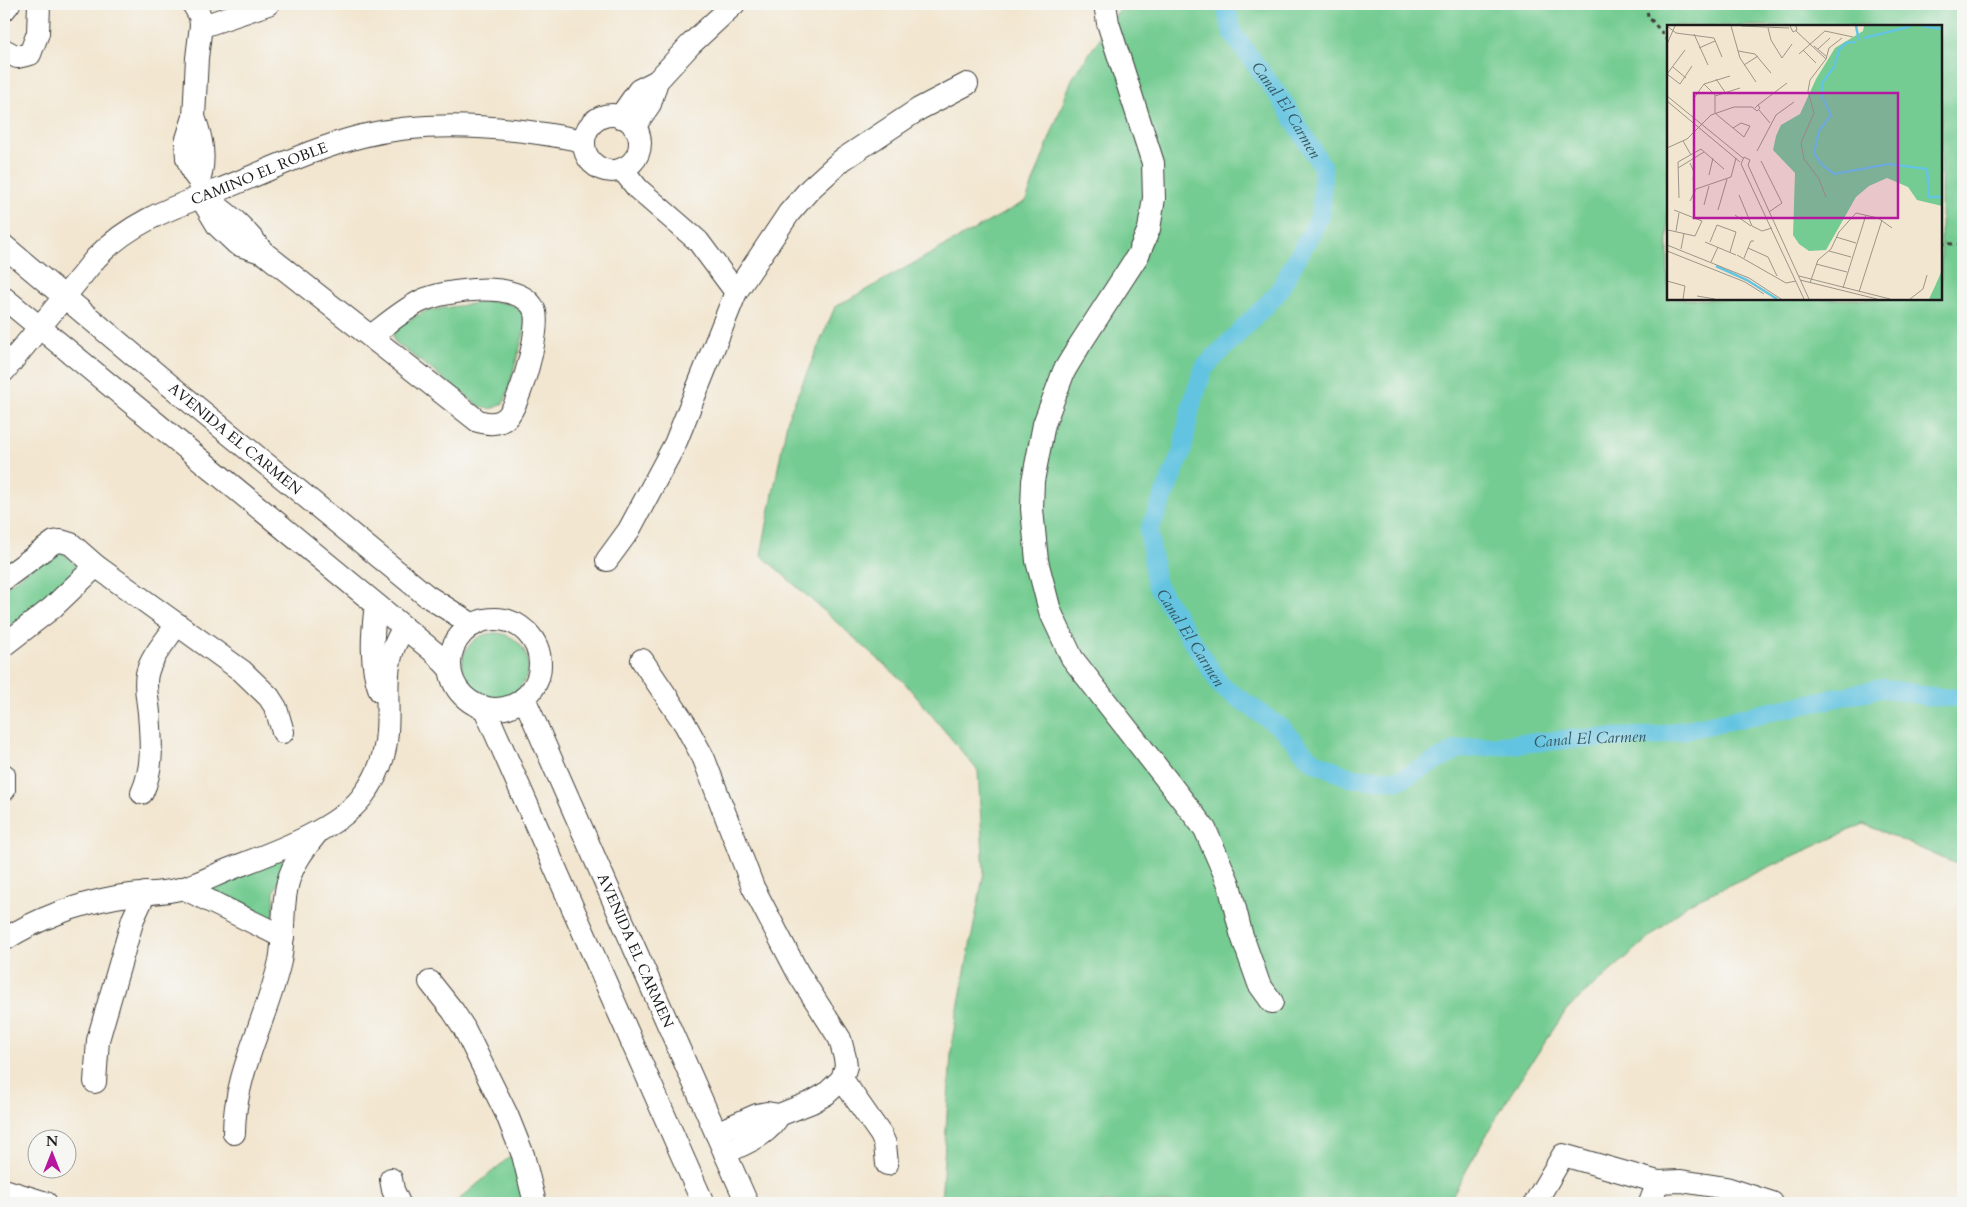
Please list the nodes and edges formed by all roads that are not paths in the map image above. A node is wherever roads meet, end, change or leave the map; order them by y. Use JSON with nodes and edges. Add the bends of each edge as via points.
{"nodes":[{"id":1,"x":10,"y":4,"type":"edge"},
{"id":2,"x":39,"y":4,"type":"edge"},
{"id":3,"x":193,"y":4,"type":"edge"},
{"id":4,"x":268,"y":4,"type":"edge"},
{"id":5,"x":734,"y":4,"type":"edge"},
{"id":6,"x":1105,"y":4,"type":"edge"},
{"id":7,"x":4,"y":10,"type":"edge"},
{"id":8,"x":201,"y":25,"type":"junction"},
{"id":9,"x":4,"y":50,"type":"edge"},
{"id":10,"x":967,"y":84,"type":"dead end"},
{"id":11,"x":627,"y":122,"type":"junction"},
{"id":12,"x":584,"y":141,"type":"junction"},
{"id":13,"x":622,"y":169,"type":"junction"},
{"id":14,"x":200,"y":189,"type":"junction"},
{"id":15,"x":4,"y":246,"type":"edge"},
{"id":16,"x":736,"y":292,"type":"junction"},
{"id":17,"x":64,"y":296,"type":"junction"},
{"id":18,"x":4,"y":298,"type":"edge"},
{"id":19,"x":39,"y":328,"type":"junction"},
{"id":20,"x":371,"y":336,"type":"junction"},
{"id":21,"x":4,"y":371,"type":"edge"},
{"id":22,"x":607,"y":560,"type":"dead end"},
{"id":23,"x":96,"y":566,"type":"junction"},
{"id":24,"x":4,"y":579,"type":"edge"},
{"id":25,"x":376,"y":605,"type":"junction"},
{"id":26,"x":177,"y":624,"type":"junction"},
{"id":27,"x":473,"y":625,"type":"junction"},
{"id":28,"x":404,"y":628,"type":"junction"},
{"id":29,"x":4,"y":646,"type":"edge"},
{"id":30,"x":642,"y":660,"type":"dead end"},
{"id":31,"x":450,"y":670,"type":"junction"},
{"id":32,"x":524,"y":698,"type":"junction"},
{"id":33,"x":386,"y":703,"type":"junction"},
{"id":34,"x":484,"y":707,"type":"junction"},
{"id":35,"x":283,"y":732,"type":"dead end"},
{"id":36,"x":4,"y":776,"type":"edge"},
{"id":37,"x":4,"y":790,"type":"edge"},
{"id":38,"x":142,"y":793,"type":"dead end"},
{"id":39,"x":319,"y":830,"type":"junction"},
{"id":40,"x":183,"y":888,"type":"junction"},
{"id":41,"x":145,"y":893,"type":"junction"},
{"id":42,"x":283,"y":938,"type":"junction"},
{"id":43,"x":4,"y":940,"type":"edge"},
{"id":44,"x":430,"y":982,"type":"dead end"},
{"id":45,"x":1272,"y":1002,"type":"dead end"},
{"id":46,"x":842,"y":1080,"type":"junction"},
{"id":47,"x":95,"y":1082,"type":"dead end"},
{"id":48,"x":780,"y":1115,"type":"junction"},
{"id":49,"x":234,"y":1133,"type":"dead end"},
{"id":50,"x":716,"y":1133,"type":"junction"},
{"id":51,"x":725,"y":1153,"type":"junction"},
{"id":52,"x":888,"y":1164,"type":"dead end"},
{"id":53,"x":391,"y":1179,"type":"dead end"},
{"id":54,"x":1658,"y":1182,"type":"junction"},
{"id":55,"x":4,"y":1190,"type":"edge"},
{"id":56,"x":46,"y":1203,"type":"edge"},
{"id":57,"x":399,"y":1203,"type":"edge"},
{"id":58,"x":535,"y":1203,"type":"edge"},
{"id":59,"x":703,"y":1203,"type":"edge"},
{"id":60,"x":748,"y":1203,"type":"edge"},
{"id":61,"x":1535,"y":1203,"type":"edge"},
{"id":62,"x":1650,"y":1203,"type":"edge"},
{"id":63,"x":1772,"y":1203,"type":"edge"}],
"edges":[{"from":1,"to":7,"type":"street"},
{"from":2,"to":9,"type":"street","via":[[38,33],[30,54],[17,57]]},
{"from":3,"to":8,"type":"street"},
{"from":4,"to":8,"type":"street"},
{"from":5,"to":11,"type":"street","via":[[690,45],[657,82],[650,104]]},
{"from":6,"to":45,"type":"street","via":[[1108,23],[1153,163],[1154,198],[1148,229],[1138,255],[1069,362],[1044,424],[1033,481],[1037,561],[1050,611],[1072,658],[1205,829],[1229,884],[1241,933],[1259,984]]},
{"from":8,"to":14,"type":"street","via":[[194,116],[204,158]]},
{"from":10,"to":16,"type":"street","via":[[919,109],[826,174],[789,214]]},
{"from":11,"to":12,"type":"street","via":[[604,116],[586,132]]},
{"from":11,"to":13,"type":"street","via":[[638,134],[638,150],[635,158]]},
{"from":12,"to":13,"type":"street","via":[[587,157],[592,163],[606,170]]},
{"from":12,"to":14,"type":"street","name":"CAMINO EL ROBLE","via":[[476,128],[392,130],[326,147]]},
{"from":13,"to":16,"type":"street","via":[[638,189],[698,240]]},
{"from":14,"to":17,"type":"street","name":"CAMINO EL ROBLE","via":[[125,231],[110,243]]},
{"from":14,"to":20,"type":"street","via":[[210,215],[226,236],[246,248],[264,253]]},
{"from":15,"to":17,"type":"street","name":"AVENIDA EL CARMEN"},
{"from":16,"to":22,"type":"street","via":[[675,444],[629,530]]},
{"from":17,"to":19,"type":"street","name":"CAMINO EL ROBLE"},
{"from":17,"to":27,"type":"street","name":"AVENIDA EL CARMEN","via":[[427,596]]},
{"from":18,"to":19,"type":"street"},
{"from":19,"to":21,"type":"street","name":"CAMINO EL ROBLE"},
{"from":19,"to":25,"type":"street"},
{"from":20,"to":20,"type":"street","via":[[473,418],[491,424],[503,420],[513,408],[533,349],[537,318],[528,300],[515,294],[495,290],[452,293],[421,301]]},
{"from":23,"to":24,"type":"street","via":[[71,544],[61,541],[48,546]]},
{"from":23,"to":26,"type":"street"},
{"from":23,"to":29,"type":"street","via":[[52,608]]},
{"from":25,"to":28,"type":"street"},
{"from":25,"to":33,"type":"street","via":[[374,670]]},
{"from":26,"to":35,"type":"street","via":[[261,687],[276,708]]},
{"from":26,"to":38,"type":"street","via":[[147,672],[151,764]]},
{"from":27,"to":31,"type":"street","via":[[457,640],[451,654]]},
{"from":27,"to":32,"type":"street","via":[[489,619],[505,620],[532,638],[539,653],[540,670],[534,686]]},
{"from":28,"to":31,"type":"street","via":[[434,652]]},
{"from":28,"to":33,"type":"street","via":[[392,651]]},
{"from":30,"to":46,"type":"street","via":[[704,759],[761,905],[840,1039],[846,1066]]},
{"from":31,"to":34,"type":"street","via":[[459,690],[470,701]]},
{"from":32,"to":34,"type":"street","via":[[504,708]]},
{"from":32,"to":50,"type":"street","name":"AVENIDA EL CARMEN"},
{"from":33,"to":39,"type":"street","via":[[386,744],[375,777],[361,799]]},
{"from":34,"to":59,"type":"street"},
{"from":36,"to":37,"type":"street"},
{"from":39,"to":40,"type":"street","via":[[265,856]]},
{"from":39,"to":42,"type":"street","via":[[299,857],[288,883]]},
{"from":40,"to":41,"type":"street"},
{"from":40,"to":42,"type":"street"},
{"from":41,"to":43,"type":"street","via":[[76,907]]},
{"from":41,"to":47,"type":"street","via":[[133,919],[98,1040]]},
{"from":42,"to":49,"type":"street","via":[[275,977],[240,1085]]},
{"from":44,"to":58,"type":"street","via":[[464,1028],[507,1115],[523,1155]]},
{"from":46,"to":48,"type":"street","via":[[834,1089],[812,1102]]},
{"from":46,"to":52,"type":"street","via":[[880,1135]]},
{"from":48,"to":50,"type":"street","via":[[757,1115]]},
{"from":48,"to":51,"type":"street","via":[[767,1132]]},
{"from":50,"to":51,"type":"street","name":"AVENIDA EL CARMEN"},
{"from":51,"to":60,"type":"street","name":"AVENIDA EL CARMEN"},
{"from":53,"to":57,"type":"street","via":[[392,1190]]},
{"from":54,"to":61,"type":"street","via":[[1563,1155]]},
{"from":54,"to":62,"type":"street"},
{"from":54,"to":63,"type":"street","via":[[1680,1181],[1726,1188]]},
{"from":55,"to":56,"type":"street"}]}
